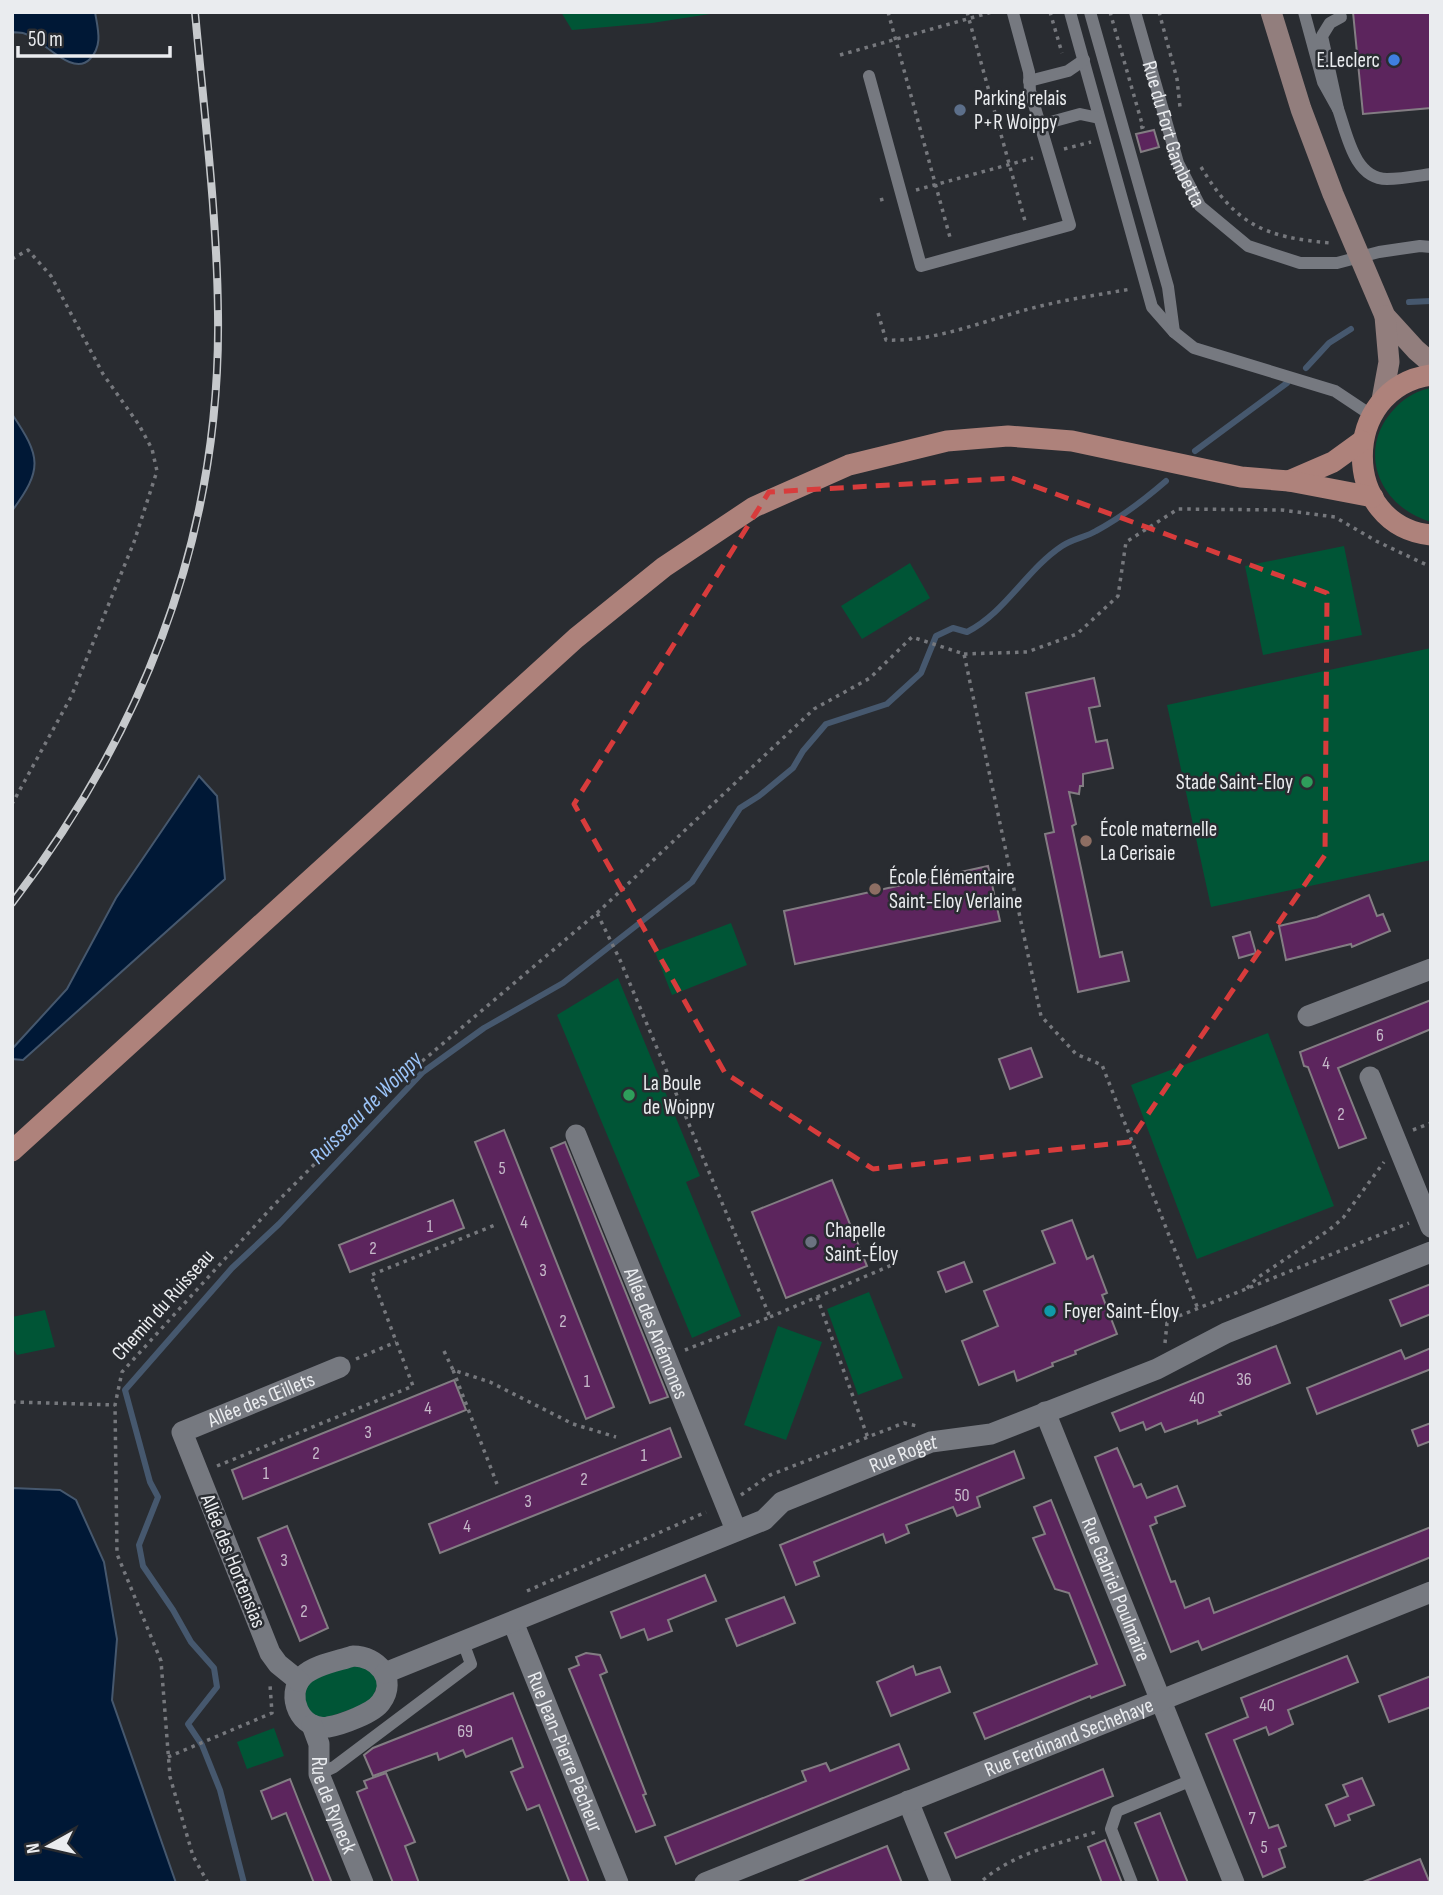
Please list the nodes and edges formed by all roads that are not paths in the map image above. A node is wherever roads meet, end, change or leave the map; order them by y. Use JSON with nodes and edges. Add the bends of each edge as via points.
{"nodes":[{"id":1,"x":1070,"y":12,"type":"edge"},
{"id":2,"x":1090,"y":12,"type":"edge"},
{"id":3,"x":1135,"y":12,"type":"edge"},
{"id":4,"x":1271,"y":12,"type":"edge"},
{"id":5,"x":1304,"y":12,"type":"edge"},
{"id":6,"x":1013,"y":13,"type":"edge"},
{"id":7,"x":1341,"y":17,"type":"dead end"},
{"id":8,"x":1084,"y":60,"type":"junction"},
{"id":9,"x":869,"y":76,"type":"dead end"},
{"id":10,"x":1029,"y":80,"type":"junction"},
{"id":11,"x":1338,"y":108,"type":"junction"},
{"id":12,"x":1099,"y":118,"type":"junction"},
{"id":13,"x":1040,"y":125,"type":"junction"},
{"id":14,"x":1431,"y":174,"type":"edge"},
{"id":15,"x":1431,"y":247,"type":"edge"},
{"id":16,"x":1359,"y":257,"type":"junction"},
{"id":17,"x":1385,"y":316,"type":"junction"},
{"id":18,"x":1174,"y":332,"type":"junction"},
{"id":19,"x":1431,"y":363,"type":"edge"},
{"id":20,"x":1431,"y":375,"type":"edge"},
{"id":21,"x":1377,"y":407,"type":"junction"},
{"id":22,"x":1362,"y":441,"type":"junction"},
{"id":23,"x":1289,"y":481,"type":"junction"},
{"id":24,"x":1373,"y":497,"type":"junction"},
{"id":25,"x":1431,"y":535,"type":"edge"},
{"id":26,"x":1431,"y":969,"type":"edge"},
{"id":27,"x":1308,"y":1016,"type":"dead end"},
{"id":28,"x":1370,"y":1077,"type":"dead end"},
{"id":29,"x":576,"y":1135,"type":"dead end"},
{"id":30,"x":12,"y":1151,"type":"edge"},
{"id":31,"x":1431,"y":1227,"type":"edge"},
{"id":32,"x":1431,"y":1252,"type":"edge"},
{"id":33,"x":340,"y":1367,"type":"road end"},
{"id":34,"x":1045,"y":1412,"type":"junction"},
{"id":35,"x":182,"y":1432,"type":"joint"},
{"id":36,"x":736,"y":1530,"type":"junction"},
{"id":37,"x":1431,"y":1592,"type":"edge"},
{"id":38,"x":513,"y":1622,"type":"junction"},
{"id":39,"x":463,"y":1642,"type":"junction"},
{"id":40,"x":385,"y":1673,"type":"junction"},
{"id":41,"x":299,"y":1681,"type":"junction"},
{"id":42,"x":1160,"y":1700,"type":"junction"},
{"id":43,"x":312,"y":1725,"type":"junction"},
{"id":44,"x":319,"y":1774,"type":"junction"},
{"id":45,"x":1192,"y":1780,"type":"junction"},
{"id":46,"x":908,"y":1801,"type":"junction"},
{"id":47,"x":363,"y":1883,"type":"edge"},
{"id":48,"x":618,"y":1883,"type":"edge"},
{"id":49,"x":705,"y":1883,"type":"edge"},
{"id":50,"x":941,"y":1883,"type":"edge"},
{"id":51,"x":1132,"y":1883,"type":"edge"},
{"id":52,"x":1234,"y":1883,"type":"edge"}],
"edges":[{"from":1,"to":8,"type":"lane"},
{"from":2,"to":18,"type":"lane","via":[[1168,287]]},
{"from":3,"to":16,"type":"lane","name":"Rue du Fort Gambetta","via":[[1178,163],[1200,206],[1248,246],[1300,263],[1337,263]]},
{"from":4,"to":16,"type":"main road","via":[[1301,109]]},
{"from":5,"to":11,"type":"lane","via":[[1323,82]]},
{"from":6,"to":10,"type":"lane"},
{"from":7,"to":11,"type":"lane","via":[[1330,23],[1322,36]]},
{"from":8,"to":10,"type":"lane","via":[[1068,71]]},
{"from":8,"to":12,"type":"lane"},
{"from":9,"to":13,"type":"lane","via":[[921,266],[1070,225]]},
{"from":10,"to":13,"type":"lane"},
{"from":11,"to":14,"type":"lane","via":[[1365,172],[1387,179]]},
{"from":12,"to":13,"type":"lane","via":[[1080,114]]},
{"from":12,"to":18,"type":"lane","via":[[1152,307]]},
{"from":15,"to":16,"type":"lane","name":"Rue du Fort Gambetta"},
{"from":16,"to":17,"type":"main road"},
{"from":17,"to":19,"type":"main road"},
{"from":17,"to":21,"type":"main road","via":[[1389,362]]},
{"from":18,"to":21,"type":"lane","via":[[1194,348]]},
{"from":20,"to":21,"type":"main road","via":[[1399,386]]},
{"from":21,"to":22,"type":"main road"},
{"from":22,"to":23,"type":"main road","via":[[1333,462]]},
{"from":22,"to":24,"type":"main road","via":[[1363,470]]},
{"from":23,"to":24,"type":"main road"},
{"from":23,"to":30,"type":"main road","via":[[1241,477],[1072,441],[1008,436],[947,441],[849,466],[754,507],[664,567],[576,638]]},
{"from":24,"to":25,"type":"main road","via":[[1403,526]]},
{"from":26,"to":27,"type":"street"},
{"from":28,"to":31,"type":"street"},
{"from":29,"to":36,"type":"street","name":"Allée des Anémones"},
{"from":32,"to":34,"type":"street","name":"Rue Roget","via":[[1226,1333],[1157,1369]]},
{"from":33,"to":35,"type":"street","name":"Allée des Œillets"},
{"from":34,"to":36,"type":"street","name":"Rue Roget","via":[[991,1434],[931,1442],[782,1502],[764,1520]]},
{"from":34,"to":42,"type":"street","name":"Rue Gabriel Poulmaire"},
{"from":35,"to":41,"type":"street","name":"Allée des Hortensias","via":[[270,1653]]},
{"from":36,"to":38,"type":"street","name":"Rue Roget"},
{"from":37,"to":42,"type":"street","name":"Rue Ferdinand Sechehaye"},
{"from":38,"to":39,"type":"street","name":"Rue Roget"},
{"from":38,"to":48,"type":"street","name":"Rue Jean-Pierre Pêcheur"},
{"from":39,"to":40,"type":"street","name":"Rue Roget"},
{"from":39,"to":44,"type":"lane","via":[[471,1664]]},
{"from":40,"to":41,"type":"street","via":[[372,1659],[353,1656],[305,1673]]},
{"from":40,"to":43,"type":"street","via":[[386,1694],[374,1710],[330,1727]]},
{"from":41,"to":43,"type":"street","via":[[294,1692],[296,1707]]},
{"from":42,"to":45,"type":"street","name":"Rue Gabriel Poulmaire"},
{"from":42,"to":46,"type":"street","name":"Rue Ferdinand Sechehaye"},
{"from":43,"to":44,"type":"street","name":"Rue de Ryneck","via":[[319,1744]]},
{"from":44,"to":47,"type":"street","name":"Rue de Ryneck"},
{"from":45,"to":51,"type":"lane","via":[[1116,1811],[1106,1830]]},
{"from":45,"to":52,"type":"street","name":"Rue Gabriel Poulmaire"},
{"from":46,"to":49,"type":"street","name":"Rue Ferdinand Sechehaye"},
{"from":46,"to":50,"type":"street"}]}
